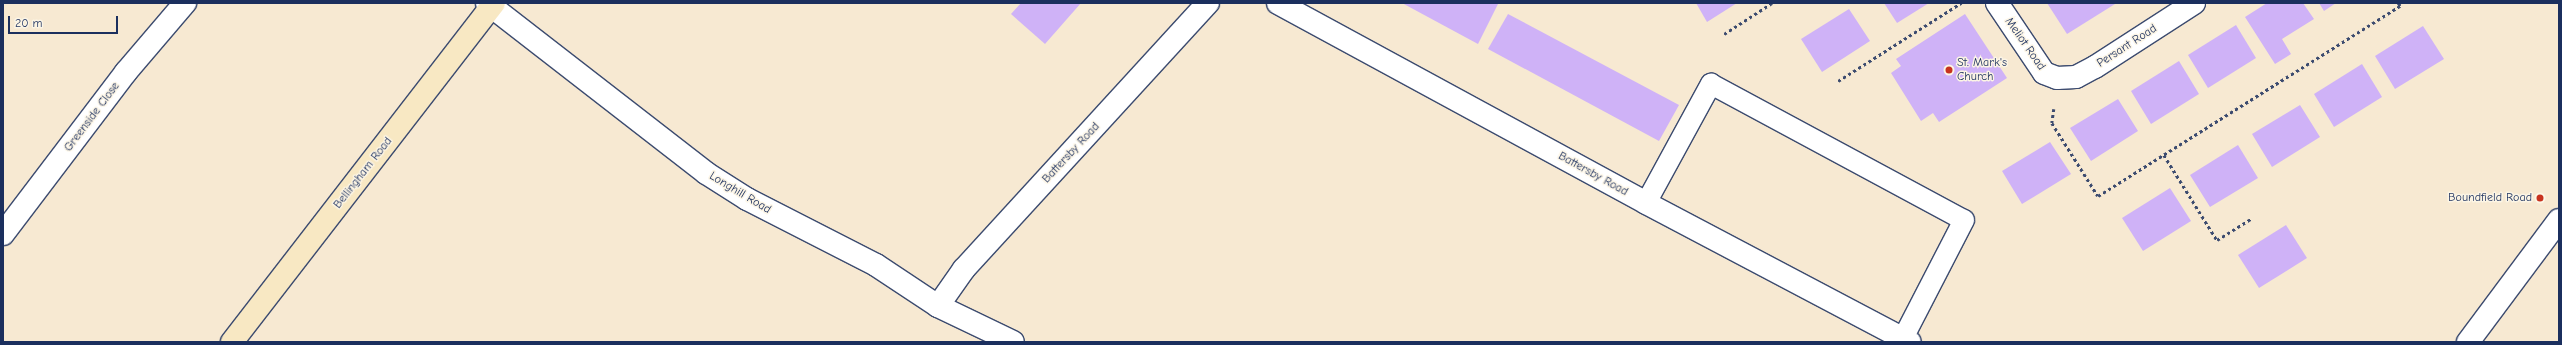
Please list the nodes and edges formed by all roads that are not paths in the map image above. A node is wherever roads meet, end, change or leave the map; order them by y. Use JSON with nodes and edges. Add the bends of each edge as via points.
{"nodes":[{"id":1,"x":185,"y":3,"type":"edge"},
{"id":2,"x":1208,"y":3,"type":"edge"},
{"id":3,"x":1278,"y":3,"type":"edge"},
{"id":4,"x":1997,"y":3,"type":"edge"},
{"id":5,"x":2194,"y":3,"type":"edge"},
{"id":6,"x":491,"y":4,"type":"edge"},
{"id":7,"x":2057,"y":78,"type":"joint"},
{"id":8,"x":1646,"y":203,"type":"junction"},
{"id":9,"x":2559,"y":220,"type":"edge"},
{"id":10,"x":3,"y":234,"type":"edge"},
{"id":11,"x":938,"y":306,"type":"junction"},
{"id":12,"x":1907,"y":340,"type":"edge"},
{"id":13,"x":232,"y":342,"type":"edge"},
{"id":14,"x":1013,"y":342,"type":"edge"},
{"id":15,"x":2468,"y":342,"type":"edge"}],
"edges":[{"from":1,"to":10,"type":"street","name":"Greenside Close","via":[[126,72]]},
{"from":2,"to":11,"type":"street","name":"Battersby Road","via":[[964,269]]},
{"from":3,"to":8,"type":"street","name":"Battersby Road"},
{"from":4,"to":7,"type":"street","name":"Meliot Road","via":[[2044,73]]},
{"from":5,"to":7,"type":"street","name":"Persant Road","via":[[2095,67],[2076,77]]},
{"from":6,"to":11,"type":"street","name":"Longhill Road","via":[[706,173],[747,199],[876,265]]},
{"from":6,"to":13,"type":"street","name":"Bellingham Road"},
{"from":8,"to":12,"type":"street","name":"Battersby Road"},
{"from":8,"to":12,"type":"lane","via":[[1711,84],[1964,220]]},
{"from":9,"to":15,"type":"street"},
{"from":11,"to":14,"type":"street","name":"Longhill Road"}]}
